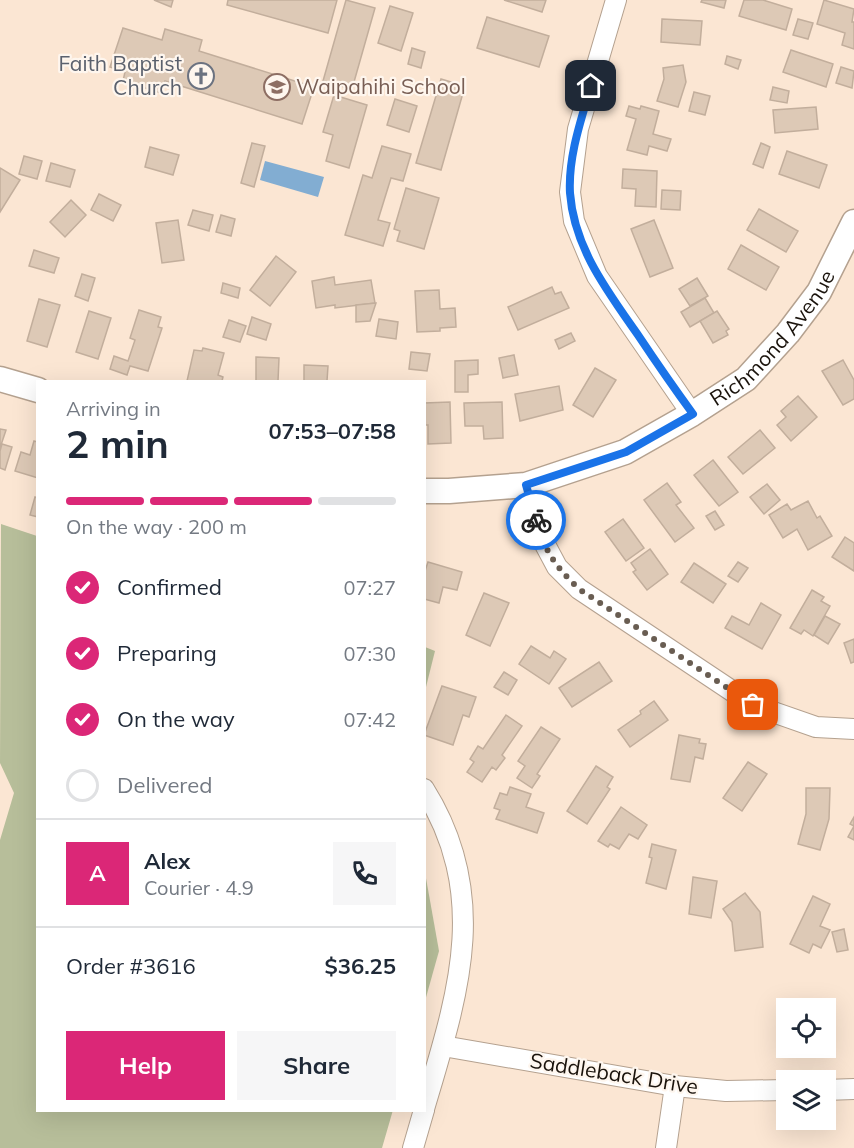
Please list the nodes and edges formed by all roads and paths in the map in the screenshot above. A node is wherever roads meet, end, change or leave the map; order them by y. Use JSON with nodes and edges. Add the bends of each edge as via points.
{"nodes":[{"id":1,"x":616,"y":0,"type":"edge"},
{"id":2,"x":854,"y":222,"type":"edge"},
{"id":3,"x":0,"y":379,"type":"edge"},
{"id":4,"x":36,"y":389,"type":"edge"},
{"id":5,"x":693,"y":414,"type":"junction"},
{"id":6,"x":526,"y":485,"type":"junction"},
{"id":7,"x":426,"y":491,"type":"edge"},
{"id":8,"x":854,"y":729,"type":"edge"},
{"id":9,"x":426,"y":792,"type":"edge"},
{"id":10,"x":443,"y":1047,"type":"junction"},
{"id":11,"x":675,"y":1086,"type":"junction"},
{"id":12,"x":854,"y":1089,"type":"edge"},
{"id":13,"x":776,"y":1090,"type":"edge"},
{"id":14,"x":836,"y":1090,"type":"edge"},
{"id":15,"x":426,"y":1102,"type":"edge"},
{"id":16,"x":423,"y":1112,"type":"edge"},
{"id":17,"x":413,"y":1148,"type":"edge"},
{"id":18,"x":666,"y":1148,"type":"edge"}],
"edges":[{"from":1,"to":5,"type":"street","via":[[578,129],[570,192],[574,221],[597,276]]},
{"from":2,"to":5,"type":"street","name":"Richmond Avenue","via":[[819,292],[789,333],[746,379]]},
{"from":3,"to":4,"type":"street"},
{"from":5,"to":6,"type":"street","name":"Richmond Avenue","via":[[626,452]]},
{"from":6,"to":7,"type":"street","name":"Richmond Avenue"},
{"from":6,"to":8,"type":"street","via":[[541,537],[557,567],[579,589],[753,705],[816,727]]},
{"from":9,"to":10,"type":"street","via":[[453,851],[464,918],[461,967]]},
{"from":10,"to":11,"type":"street","name":"Saddleback Drive"},
{"from":10,"to":15,"type":"street"},
{"from":11,"to":13,"type":"street","name":"Saddleback Drive"},
{"from":11,"to":18,"type":"street"},
{"from":12,"to":14,"type":"street"},
{"from":16,"to":17,"type":"street"}]}
